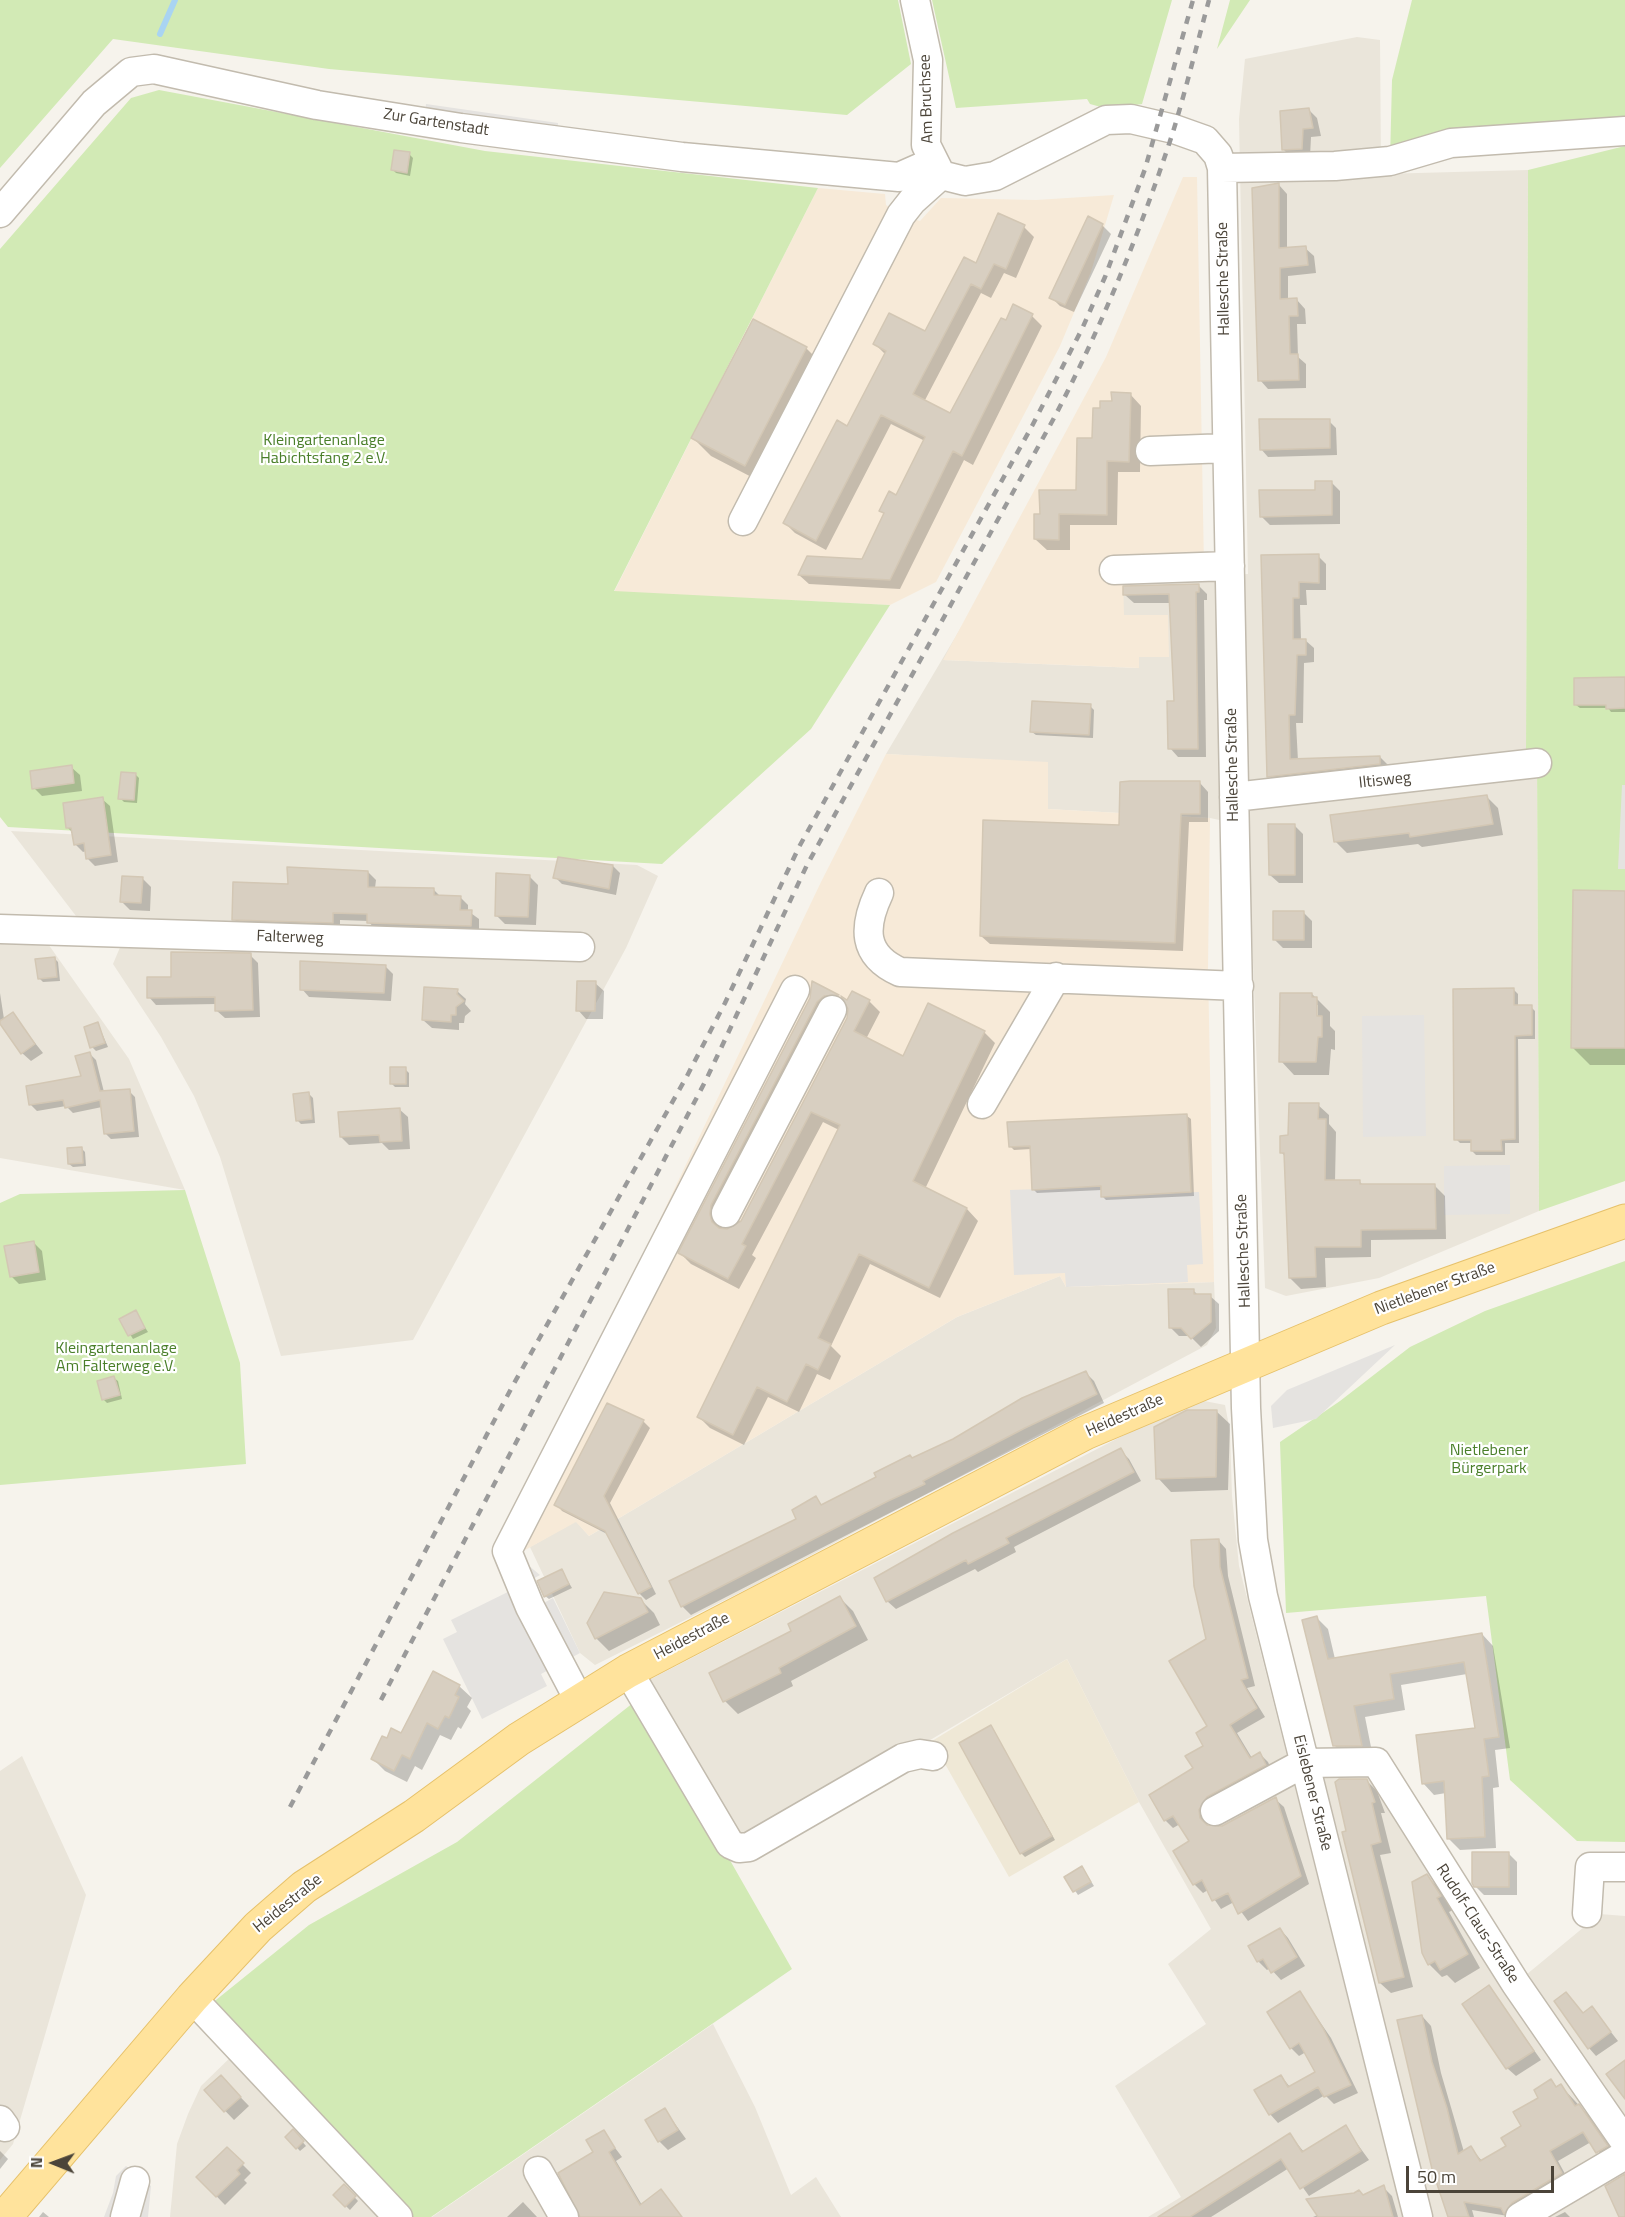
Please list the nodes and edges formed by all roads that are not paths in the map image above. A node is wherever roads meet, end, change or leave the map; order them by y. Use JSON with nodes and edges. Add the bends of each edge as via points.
{"nodes":[{"id":1,"x":915,"y":0,"type":"edge"},
{"id":2,"x":1625,"y":130,"type":"edge"},
{"id":3,"x":1220,"y":162,"type":"junction"},
{"id":4,"x":937,"y":169,"type":"junction"},
{"id":5,"x":0,"y":213,"type":"edge"},
{"id":6,"x":1227,"y":448,"type":"junction"},
{"id":7,"x":1150,"y":451,"type":"dead end"},
{"id":8,"x":743,"y":521,"type":"dead end"},
{"id":9,"x":1230,"y":566,"type":"junction"},
{"id":10,"x":1114,"y":570,"type":"dead end"},
{"id":11,"x":1537,"y":763,"type":"dead end"},
{"id":12,"x":1234,"y":797,"type":"junction"},
{"id":13,"x":879,"y":893,"type":"dead end"},
{"id":14,"x":0,"y":929,"type":"edge"},
{"id":15,"x":580,"y":947,"type":"dead end"},
{"id":16,"x":1056,"y":977,"type":"junction"},
{"id":17,"x":1239,"y":986,"type":"junction"},
{"id":18,"x":795,"y":990,"type":"dead end"},
{"id":19,"x":832,"y":1010,"type":"dead end"},
{"id":20,"x":982,"y":1104,"type":"dead end"},
{"id":21,"x":727,"y":1119,"type":"junction"},
{"id":22,"x":765,"y":1138,"type":"junction"},
{"id":23,"x":726,"y":1213,"type":"dead end"},
{"id":24,"x":1625,"y":1221,"type":"edge"},
{"id":25,"x":1247,"y":1362,"type":"junction"},
{"id":26,"x":628,"y":1671,"type":"junction"},
{"id":27,"x":580,"y":1702,"type":"junction"},
{"id":28,"x":933,"y":1756,"type":"dead end"},
{"id":29,"x":1304,"y":1763,"type":"junction"},
{"id":30,"x":1215,"y":1811,"type":"dead end"},
{"id":31,"x":1625,"y":1867,"type":"edge"},
{"id":32,"x":1587,"y":1913,"type":"dead end"},
{"id":33,"x":192,"y":1998,"type":"junction"},
{"id":34,"x":1625,"y":2142,"type":"edge"},
{"id":35,"x":1625,"y":2155,"type":"edge"},
{"id":36,"x":538,"y":2171,"type":"dead end"},
{"id":37,"x":135,"y":2181,"type":"dead end"},
{"id":38,"x":5,"y":2217,"type":"edge"},
{"id":39,"x":125,"y":2217,"type":"edge"},
{"id":40,"x":398,"y":2217,"type":"edge"},
{"id":41,"x":564,"y":2217,"type":"edge"},
{"id":42,"x":1418,"y":2217,"type":"edge"},
{"id":43,"x":1520,"y":2217,"type":"edge"}],
"edges":[{"from":1,"to":4,"type":"street","name":"Am Bruchsee","via":[[927,60],[926,145]]},
{"from":2,"to":3,"type":"street","via":[[1450,143],[1390,161]]},
{"from":3,"to":4,"type":"street","via":[[1205,140],[1131,119],[1106,120],[995,176],[965,181]]},
{"from":3,"to":6,"type":"street","name":"Hallesche Straße"},
{"from":4,"to":5,"type":"street","name":"Zur Gartenstadt","via":[[899,177],[681,157],[317,105],[154,69],[131,72],[94,103]]},
{"from":4,"to":8,"type":"street","via":[[901,215]]},
{"from":6,"to":7,"type":"street"},
{"from":6,"to":9,"type":"street","name":"Hallesche Straße"},
{"from":9,"to":10,"type":"street"},
{"from":9,"to":12,"type":"street","name":"Hallesche Straße"},
{"from":11,"to":12,"type":"street","name":"Iltisweg"},
{"from":12,"to":17,"type":"street","name":"Hallesche Straße"},
{"from":13,"to":16,"type":"street","via":[[870,911],[868,940],[873,953],[887,966],[900,972]]},
{"from":14,"to":15,"type":"street","name":"Falterweg"},
{"from":16,"to":17,"type":"street"},
{"from":16,"to":20,"type":"street"},
{"from":17,"to":25,"type":"street","name":"Hallesche Straße"},
{"from":18,"to":21,"type":"street"},
{"from":19,"to":22,"type":"street"},
{"from":21,"to":22,"type":"street"},
{"from":21,"to":27,"type":"street","via":[[507,1551],[530,1607]]},
{"from":22,"to":23,"type":"street"},
{"from":24,"to":25,"type":"main road","name":"Nietlebener Straße","via":[[1381,1308]]},
{"from":25,"to":26,"type":"main road","name":"Heidestraße","via":[[1084,1433]]},
{"from":25,"to":29,"type":"street","name":"Eislebener Straße","via":[[1253,1540]]},
{"from":26,"to":27,"type":"main road","name":"Heidestraße"},
{"from":26,"to":28,"type":"street","via":[[730,1844],[739,1848],[749,1847],[903,1758]]},
{"from":27,"to":33,"type":"main road","name":"Heidestraße","via":[[519,1739],[414,1816],[304,1887],[258,1927]]},
{"from":29,"to":30,"type":"street"},
{"from":29,"to":34,"type":"street","name":"Rudolf-Claus-Straße","via":[[1376,1762],[1515,1984]]},
{"from":29,"to":42,"type":"street","name":"Eislebener Straße"},
{"from":31,"to":32,"type":"street","via":[[1590,1866]]},
{"from":33,"to":38,"type":"main road","name":"Heidestraße"},
{"from":33,"to":40,"type":"street"},
{"from":35,"to":43,"type":"street"},
{"from":36,"to":41,"type":"street"},
{"from":37,"to":39,"type":"street"}]}
